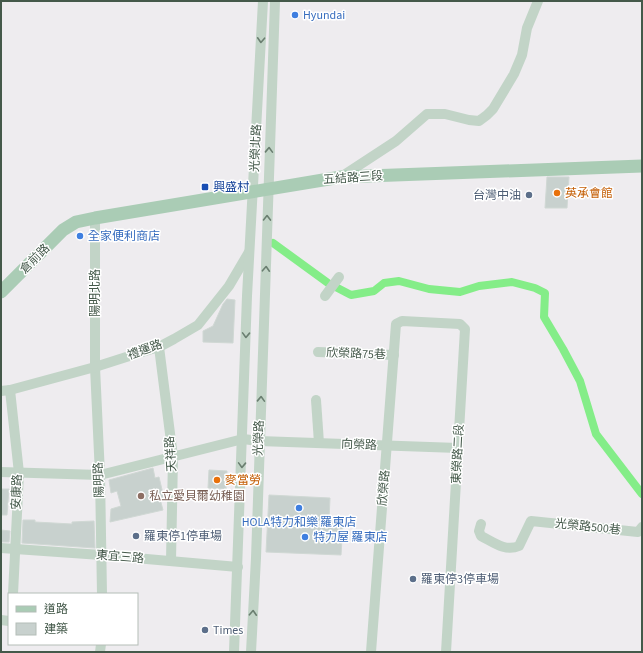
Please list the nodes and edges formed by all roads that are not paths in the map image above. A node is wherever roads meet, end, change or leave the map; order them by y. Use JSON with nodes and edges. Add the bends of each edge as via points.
{"nodes":[{"id":1,"x":263,"y":1,"type":"edge"},
{"id":2,"x":275,"y":1,"type":"edge"},
{"id":3,"x":538,"y":1,"type":"edge"},
{"id":4,"x":642,"y":166,"type":"edge"},
{"id":5,"x":341,"y":177,"type":"junction"},
{"id":6,"x":268,"y":189,"type":"junction"},
{"id":7,"x":254,"y":191,"type":"junction"},
{"id":8,"x":95,"y":218,"type":"junction"},
{"id":9,"x":69,"y":226,"type":"joint"},
{"id":10,"x":267,"y":248,"type":"joint"},
{"id":11,"x":250,"y":251,"type":"junction"},
{"id":12,"x":338,"y":277,"type":"dead end"},
{"id":13,"x":1,"y":292,"type":"edge"},
{"id":14,"x":247,"y":296,"type":"joint"},
{"id":15,"x":325,"y":296,"type":"dead end"},
{"id":16,"x":396,"y":324,"type":"joint"},
{"id":17,"x":159,"y":347,"type":"junction"},
{"id":18,"x":318,"y":352,"type":"dead end"},
{"id":19,"x":394,"y":355,"type":"junction"},
{"id":20,"x":95,"y":367,"type":"junction"},
{"id":21,"x":6,"y":390,"type":"edge"},
{"id":22,"x":316,"y":400,"type":"dead end"},
{"id":23,"x":243,"y":438,"type":"junction"},
{"id":24,"x":259,"y":441,"type":"junction"},
{"id":25,"x":319,"y":443,"type":"junction"},
{"id":26,"x":387,"y":446,"type":"junction"},
{"id":27,"x":458,"y":448,"type":"junction"},
{"id":28,"x":173,"y":457,"type":"junction"},
{"id":29,"x":1,"y":472,"type":"edge"},
{"id":30,"x":19,"y":473,"type":"junction"},
{"id":31,"x":100,"y":475,"type":"junction"},
{"id":32,"x":481,"y":524,"type":"dead end"},
{"id":33,"x":642,"y":527,"type":"edge"},
{"id":34,"x":1,"y":548,"type":"edge"},
{"id":35,"x":14,"y":549,"type":"junction"},
{"id":36,"x":101,"y":555,"type":"junction"},
{"id":37,"x":171,"y":561,"type":"junction"},
{"id":38,"x":238,"y":566,"type":"junction"},
{"id":39,"x":13,"y":593,"type":"edge"},
{"id":40,"x":102,"y":593,"type":"edge"},
{"id":41,"x":234,"y":652,"type":"edge"},
{"id":42,"x":251,"y":652,"type":"edge"},
{"id":43,"x":371,"y":652,"type":"edge"},
{"id":44,"x":446,"y":652,"type":"edge"}],
"edges":[{"from":1,"to":7,"type":"street","name":"光榮北路","one_way":true},
{"from":6,"to":2,"type":"street","name":"光榮北路","one_way":true},
{"from":3,"to":5,"type":"street","via":[[527,28],[522,55],[514,74],[487,115],[479,120],[469,120],[445,114],[427,114],[396,141]]},
{"from":4,"to":5,"type":"main road","name":"五結路三段"},
{"from":5,"to":6,"type":"main road","name":"五結路三段"},
{"from":6,"to":7,"type":"main road","name":"五結路三段"},
{"from":10,"to":6,"type":"street","name":"光榮北路","one_way":true},
{"from":7,"to":8,"type":"main road","name":"五結路三段"},
{"from":7,"to":11,"type":"street","name":"光榮北路"},
{"from":8,"to":9,"type":"main road","name":"五結路三段"},
{"from":8,"to":20,"type":"street","name":"陽明北路"},
{"from":9,"to":13,"type":"main road","name":"倉前路"},
{"from":24,"to":10,"type":"street","name":"光榮路","one_way":true},
{"from":11,"to":14,"type":"street","name":"光榮北路"},
{"from":11,"to":17,"type":"street","name":"禮運路","via":[[228,286],[198,324]]},
{"from":12,"to":15,"type":"street"},
{"from":14,"to":23,"type":"street","name":"光榮路","one_way":true},
{"from":16,"to":19,"type":"street","name":"欣榮路"},
{"from":16,"to":27,"type":"street","name":"東榮路二段","via":[[402,321],[460,324],[465,329]]},
{"from":17,"to":20,"type":"street","name":"禮運路"},
{"from":17,"to":28,"type":"street","name":"天祥路"},
{"from":18,"to":19,"type":"street","name":"欣榮路75巷"},
{"from":19,"to":26,"type":"street","name":"欣榮路"},
{"from":20,"to":21,"type":"street","name":"禮運路"},
{"from":20,"to":31,"type":"street","name":"陽明路"},
{"from":21,"to":30,"type":"street","name":"安康路"},
{"from":22,"to":25,"type":"street"},
{"from":23,"to":24,"type":"street","name":"向榮路"},
{"from":23,"to":28,"type":"street"},
{"from":23,"to":38,"type":"street","name":"光榮路","one_way":true},
{"from":24,"to":25,"type":"street","name":"向榮路"},
{"from":42,"to":24,"type":"street","name":"光榮路","one_way":true},
{"from":25,"to":26,"type":"street","name":"向榮路"},
{"from":26,"to":27,"type":"street","name":"向榮路"},
{"from":26,"to":43,"type":"street","name":"欣榮路"},
{"from":27,"to":44,"type":"street","name":"東榮路二段"},
{"from":28,"to":31,"type":"street"},
{"from":28,"to":37,"type":"street","name":"天祥路"},
{"from":29,"to":30,"type":"street"},
{"from":30,"to":31,"type":"street"},
{"from":30,"to":35,"type":"street","name":"安康路"},
{"from":31,"to":36,"type":"street","name":"陽明路"},
{"from":32,"to":33,"type":"street","name":"光榮路500巷","via":[[481,536],[504,548],[519,546],[531,521],[638,532]]},
{"from":34,"to":35,"type":"street","name":"東宜三路"},
{"from":35,"to":36,"type":"street","name":"東宜三路"},
{"from":35,"to":39,"type":"street","name":"安康路"},
{"from":36,"to":37,"type":"street","name":"東宜三路"},
{"from":36,"to":40,"type":"street","name":"陽明路"},
{"from":37,"to":38,"type":"street","name":"東宜三路"},
{"from":38,"to":41,"type":"street","name":"光榮路"}]}
